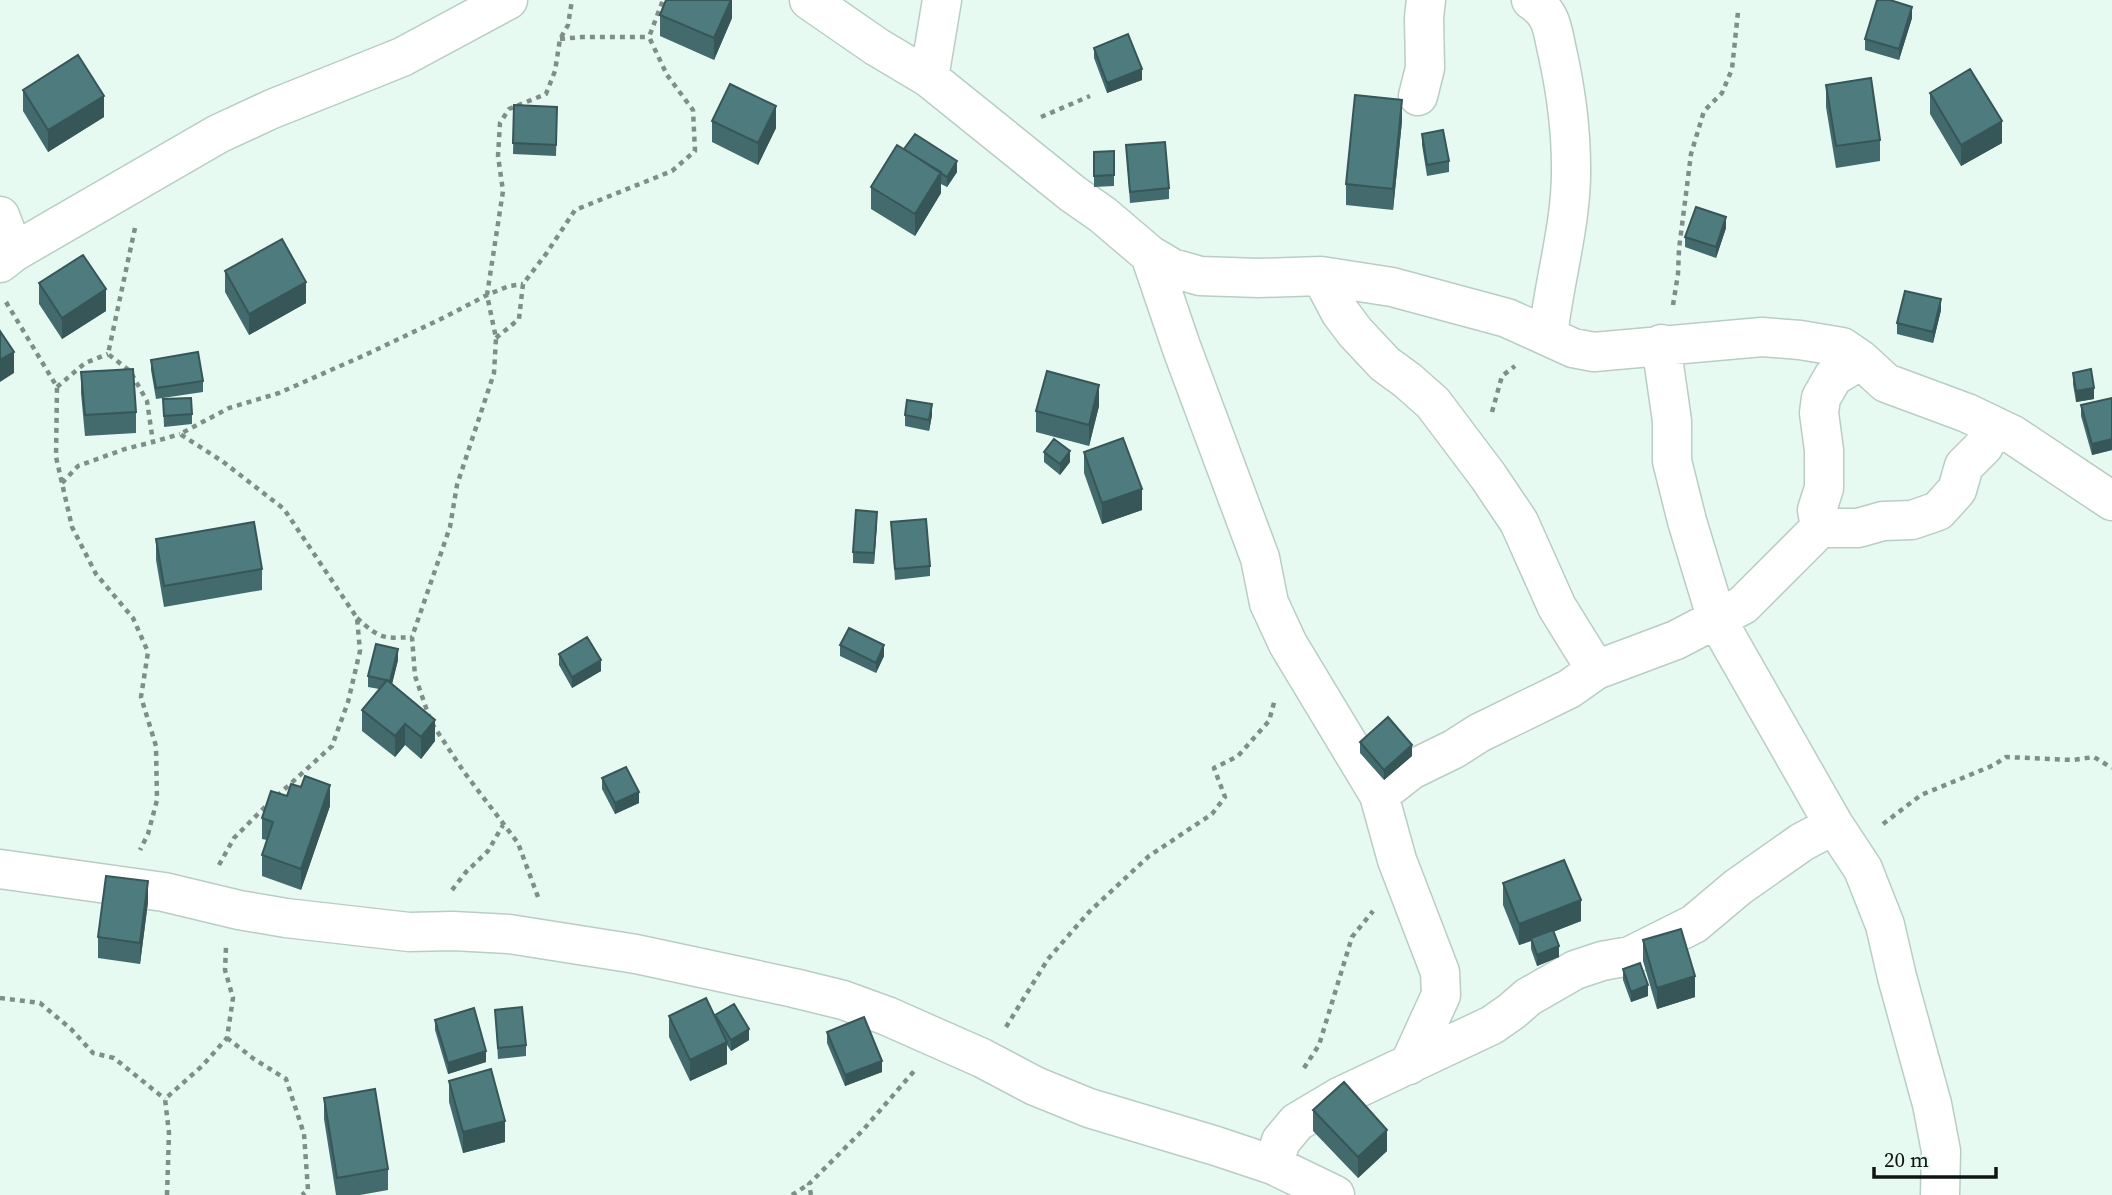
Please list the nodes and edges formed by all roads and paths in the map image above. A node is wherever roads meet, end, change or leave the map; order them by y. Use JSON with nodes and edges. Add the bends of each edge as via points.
{"nodes":[{"id":1,"x":508,"y":0,"type":"edge"},
{"id":2,"x":572,"y":0,"type":"edge"},
{"id":3,"x":663,"y":0,"type":"edge"},
{"id":4,"x":809,"y":0,"type":"edge"},
{"id":5,"x":942,"y":0,"type":"edge"},
{"id":6,"x":1426,"y":0,"type":"edge"},
{"id":7,"x":1531,"y":0,"type":"edge"},
{"id":8,"x":1738,"y":12,"type":"dead end"},
{"id":9,"x":649,"y":37,"type":"junction"},
{"id":10,"x":560,"y":39,"type":"junction"},
{"id":11,"x":929,"y":78,"type":"junction"},
{"id":12,"x":1090,"y":96,"type":"dead end"},
{"id":13,"x":1418,"y":96,"type":"dead end"},
{"id":14,"x":1002,"y":135,"type":"junction"},
{"id":15,"x":144,"y":176,"type":"junction"},
{"id":16,"x":0,"y":216,"type":"edge"},
{"id":17,"x":1150,"y":255,"type":"junction"},
{"id":18,"x":7,"y":257,"type":"edge"},
{"id":19,"x":1321,"y":276,"type":"junction"},
{"id":20,"x":523,"y":284,"type":"junction"},
{"id":21,"x":487,"y":295,"type":"junction"},
{"id":22,"x":1548,"y":336,"type":"junction"},
{"id":23,"x":496,"y":338,"type":"junction"},
{"id":24,"x":1666,"y":344,"type":"junction"},
{"id":25,"x":108,"y":355,"type":"junction"},
{"id":26,"x":1861,"y":360,"type":"junction"},
{"id":27,"x":57,"y":387,"type":"junction"},
{"id":28,"x":1992,"y":425,"type":"junction"},
{"id":29,"x":180,"y":434,"type":"junction"},
{"id":30,"x":153,"y":442,"type":"junction"},
{"id":31,"x":1488,"y":476,"type":"junction"},
{"id":32,"x":62,"y":483,"type":"junction"},
{"id":33,"x":2112,"y":501,"type":"edge"},
{"id":34,"x":1820,"y":528,"type":"junction"},
{"id":35,"x":357,"y":618,"type":"junction"},
{"id":36,"x":1717,"y":620,"type":"junction"},
{"id":37,"x":412,"y":637,"type":"junction"},
{"id":38,"x":1288,"y":644,"type":"junction"},
{"id":39,"x":1596,"y":670,"type":"junction"},
{"id":40,"x":2112,"y":768,"type":"edge"},
{"id":41,"x":1379,"y":794,"type":"junction"},
{"id":42,"x":503,"y":825,"type":"junction"},
{"id":43,"x":1838,"y":833,"type":"junction"},
{"id":44,"x":1397,"y":860,"type":"junction"},
{"id":45,"x":0,"y":869,"type":"edge"},
{"id":46,"x":121,"y":886,"type":"junction"},
{"id":47,"x":199,"y":900,"type":"junction"},
{"id":48,"x":239,"y":910,"type":"junction"},
{"id":49,"x":453,"y":931,"type":"junction"},
{"id":50,"x":577,"y":945,"type":"junction"},
{"id":51,"x":0,"y":998,"type":"edge"},
{"id":52,"x":933,"y":1035,"type":"junction"},
{"id":53,"x":227,"y":1038,"type":"junction"},
{"id":54,"x":982,"y":1058,"type":"junction"},
{"id":55,"x":1409,"y":1065,"type":"junction"},
{"id":56,"x":165,"y":1099,"type":"junction"},
{"id":57,"x":1297,"y":1122,"type":"junction"},
{"id":58,"x":1273,"y":1165,"type":"junction"},
{"id":59,"x":809,"y":1184,"type":"junction"},
{"id":60,"x":167,"y":1195,"type":"edge"},
{"id":61,"x":302,"y":1195,"type":"edge"},
{"id":62,"x":792,"y":1195,"type":"edge"},
{"id":63,"x":811,"y":1195,"type":"edge"},
{"id":64,"x":1335,"y":1195,"type":"edge"},
{"id":65,"x":1940,"y":1195,"type":"edge"}],
"edges":[{"from":1,"to":15,"type":"street","via":[[402,57],[218,134]]},
{"from":2,"to":10,"type":"path","via":[[568,25]]},
{"from":3,"to":9,"type":"path"},
{"from":4,"to":11,"type":"street"},
{"from":5,"to":11,"type":"street"},
{"from":6,"to":13,"type":"street","via":[[1425,68]]},
{"from":7,"to":22,"type":"street","via":[[1548,14],[1566,90],[1571,168]]},
{"from":8,"to":24,"type":"path","via":[[1732,69],[1722,93],[1704,111],[1691,154]]},
{"from":9,"to":10,"type":"path"},
{"from":9,"to":20,"type":"path","via":[[667,75],[693,110],[695,151],[672,171],[575,210]]},
{"from":10,"to":21,"type":"path","via":[[546,94],[509,108],[500,123],[503,191]]},
{"from":11,"to":14,"type":"street"},
{"from":12,"to":14,"type":"path"},
{"from":14,"to":17,"type":"street"},
{"from":15,"to":18,"type":"street"},
{"from":15,"to":25,"type":"path"},
{"from":16,"to":18,"type":"street"},
{"from":17,"to":19,"type":"street","via":[[1200,276]]},
{"from":17,"to":38,"type":"street","via":[[1260,558],[1269,603]]},
{"from":18,"to":27,"type":"path","via":[[1,294]]},
{"from":19,"to":22,"type":"street","via":[[1392,287],[1507,318]]},
{"from":19,"to":31,"type":"street","via":[[1355,332],[1433,403]]},
{"from":20,"to":21,"type":"path"},
{"from":20,"to":23,"type":"path","via":[[519,319]]},
{"from":21,"to":23,"type":"path"},
{"from":21,"to":29,"type":"path","via":[[365,355],[279,393],[229,408]]},
{"from":22,"to":24,"type":"street","via":[[1594,352]]},
{"from":22,"to":31,"type":"path","via":[[1502,376],[1492,410]]},
{"from":23,"to":37,"type":"path","via":[[494,373],[457,485],[450,527]]},
{"from":24,"to":26,"type":"street","via":[[1788,339],[1842,347]]},
{"from":24,"to":36,"type":"street","via":[[1672,461]]},
{"from":25,"to":27,"type":"path","via":[[85,363]]},
{"from":25,"to":30,"type":"path","via":[[130,371],[147,401]]},
{"from":26,"to":28,"type":"street","via":[[1885,383]]},
{"from":26,"to":34,"type":"street","via":[[1833,377],[1821,398],[1825,450],[1824,488],[1817,510]]},
{"from":27,"to":32,"type":"path","via":[[56,457]]},
{"from":28,"to":33,"type":"street"},
{"from":28,"to":34,"type":"street","via":[[1984,446],[1964,466],[1957,490],[1938,511],[1858,528]]},
{"from":29,"to":30,"type":"path"},
{"from":29,"to":35,"type":"path","via":[[284,509]]},
{"from":30,"to":32,"type":"path","via":[[78,466]]},
{"from":31,"to":39,"type":"street","via":[[1518,522],[1557,607]]},
{"from":32,"to":46,"type":"path","via":[[78,539],[96,574],[133,618],[148,652],[141,697],[156,746],[157,800],[148,834]]},
{"from":34,"to":36,"type":"street","via":[[1743,605]]},
{"from":35,"to":37,"type":"path","via":[[376,635]]},
{"from":35,"to":47,"type":"path","via":[[360,651],[332,746],[234,838]]},
{"from":36,"to":39,"type":"street"},
{"from":36,"to":43,"type":"street"},
{"from":37,"to":42,"type":"path","via":[[415,676],[431,722]]},
{"from":38,"to":41,"type":"street"},
{"from":38,"to":54,"type":"path","via":[[1269,721],[1238,756],[1214,768],[1225,797],[1219,806],[1149,856],[1089,912],[1048,960],[999,1040]]},
{"from":39,"to":41,"type":"street","via":[[1569,689],[1411,770]]},
{"from":40,"to":43,"type":"path","via":[[2094,757],[2006,757],[1921,795],[1873,833]]},
{"from":41,"to":44,"type":"street"},
{"from":42,"to":49,"type":"path","via":[[488,850],[440,905]]},
{"from":42,"to":50,"type":"path","via":[[518,843],[541,905]]},
{"from":43,"to":55,"type":"street","via":[[1802,842],[1695,924],[1630,956],[1575,970],[1492,1024]]},
{"from":43,"to":65,"type":"street","via":[[1863,869],[1885,925],[1933,1104],[1941,1151]]},
{"from":44,"to":55,"type":"street","via":[[1440,972],[1441,995]]},
{"from":44,"to":57,"type":"path","via":[[1377,906],[1352,937],[1320,1045],[1292,1087]]},
{"from":45,"to":46,"type":"street"},
{"from":46,"to":47,"type":"street"},
{"from":47,"to":48,"type":"street"},
{"from":48,"to":49,"type":"street","via":[[409,933]]},
{"from":48,"to":53,"type":"path","via":[[228,917],[225,970],[233,998]]},
{"from":49,"to":50,"type":"street","via":[[509,933]]},
{"from":50,"to":52,"type":"street","via":[[843,1000]]},
{"from":51,"to":56,"type":"path","via":[[40,1003],[93,1053],[114,1058]]},
{"from":52,"to":54,"type":"street"},
{"from":52,"to":59,"type":"path","via":[[922,1063]]},
{"from":53,"to":56,"type":"path"},
{"from":53,"to":61,"type":"path","via":[[286,1079],[304,1134],[309,1190]]},
{"from":54,"to":58,"type":"street","via":[[1089,1108]]},
{"from":55,"to":57,"type":"street"},
{"from":56,"to":60,"type":"path"},
{"from":57,"to":58,"type":"street","via":[[1281,1141]]},
{"from":58,"to":64,"type":"street"},
{"from":59,"to":62,"type":"path"},
{"from":59,"to":63,"type":"path"}]}
